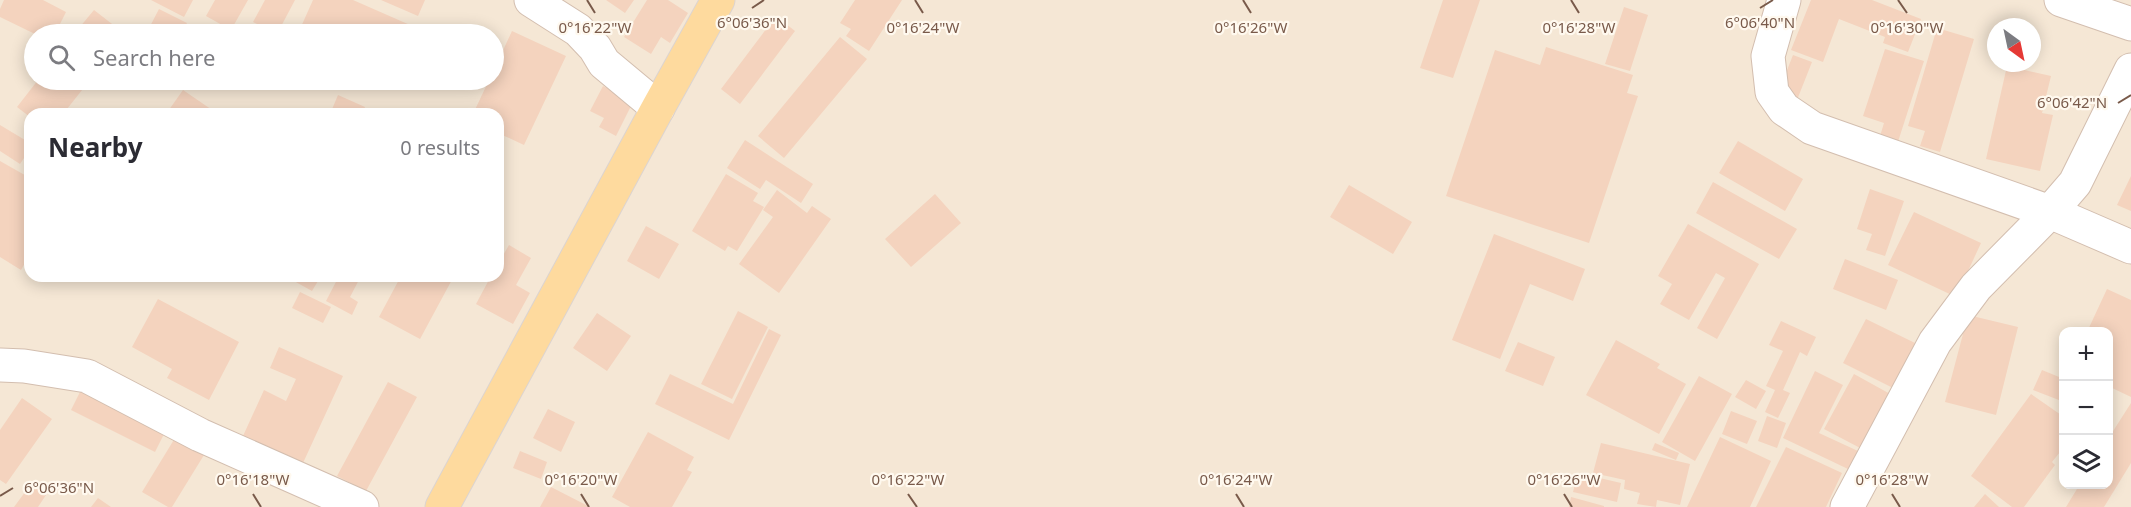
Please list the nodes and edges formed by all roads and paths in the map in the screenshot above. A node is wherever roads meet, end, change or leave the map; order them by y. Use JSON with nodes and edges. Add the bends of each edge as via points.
{"nodes":[{"id":1,"x":531,"y":0,"type":"edge"},
{"id":2,"x":718,"y":0,"type":"edge"},
{"id":3,"x":1784,"y":0,"type":"edge"},
{"id":4,"x":2061,"y":0,"type":"edge"},
{"id":5,"x":2131,"y":24,"type":"edge"},
{"id":6,"x":2131,"y":70,"type":"edge"},
{"id":7,"x":658,"y":108,"type":"junction"},
{"id":8,"x":2050,"y":212,"type":"junction"},
{"id":9,"x":2131,"y":247,"type":"edge"},
{"id":10,"x":0,"y":365,"type":"edge"},
{"id":11,"x":362,"y":507,"type":"edge"},
{"id":12,"x":442,"y":507,"type":"edge"},
{"id":13,"x":1847,"y":507,"type":"edge"}],
"edges":[{"from":1,"to":7,"type":"street","via":[[578,30],[604,63]]},
{"from":2,"to":7,"type":"main road"},
{"from":3,"to":8,"type":"street","via":[[1768,56],[1772,92],[1784,109],[1812,128]]},
{"from":4,"to":5,"type":"street"},
{"from":6,"to":8,"type":"street","via":[[2075,183]]},
{"from":7,"to":12,"type":"main road"},
{"from":8,"to":9,"type":"street"},
{"from":8,"to":13,"type":"street","via":[[1976,287],[1935,342]]},
{"from":10,"to":11,"type":"street","via":[[87,376],[200,435]]}]}
